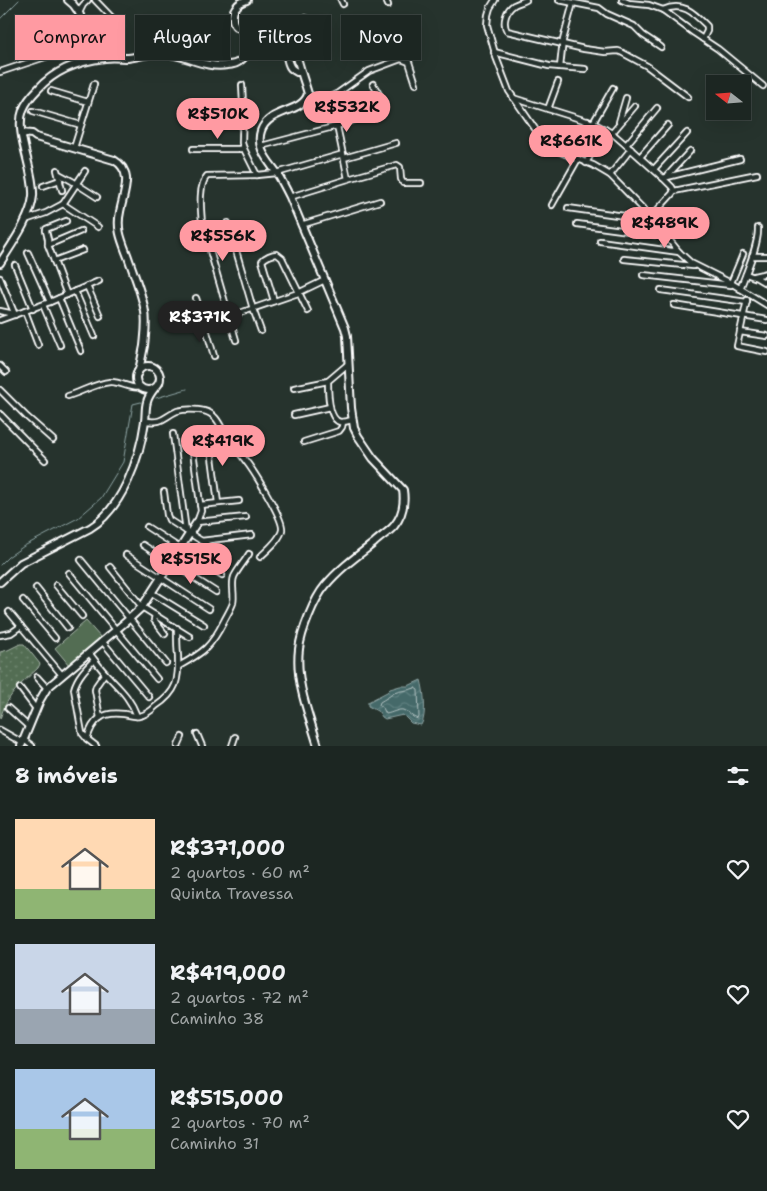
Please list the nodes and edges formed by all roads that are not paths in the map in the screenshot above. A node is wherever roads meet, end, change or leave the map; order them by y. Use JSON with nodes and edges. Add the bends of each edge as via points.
{"nodes":[{"id":1,"x":68,"y":0,"type":"edge"},
{"id":2,"x":88,"y":0,"type":"edge"},
{"id":3,"x":95,"y":0,"type":"edge"},
{"id":4,"x":247,"y":0,"type":"edge"},
{"id":5,"x":495,"y":0,"type":"edge"},
{"id":6,"x":526,"y":0,"type":"edge"},
{"id":7,"x":559,"y":0,"type":"edge"},
{"id":8,"x":622,"y":0,"type":"edge"},
{"id":9,"x":236,"y":3,"type":"edge"},
{"id":10,"x":573,"y":3,"type":"junction"},
{"id":11,"x":664,"y":10,"type":"junction"},
{"id":12,"x":79,"y":13,"type":"joint"},
{"id":13,"x":110,"y":15,"type":"edge"},
{"id":14,"x":240,"y":27,"type":"edge"},
{"id":15,"x":703,"y":39,"type":"junction"},
{"id":16,"x":563,"y":44,"type":"junction"},
{"id":17,"x":661,"y":47,"type":"dead end"},
{"id":18,"x":494,"y":52,"type":"junction"},
{"id":19,"x":125,"y":58,"type":"edge"},
{"id":20,"x":36,"y":60,"type":"edge"},
{"id":21,"x":87,"y":60,"type":"edge"},
{"id":22,"x":296,"y":60,"type":"edge"},
{"id":23,"x":560,"y":67,"type":"junction"},
{"id":24,"x":585,"y":69,"type":"dead end"},
{"id":25,"x":0,"y":72,"type":"edge"},
{"id":26,"x":299,"y":72,"type":"junction"},
{"id":27,"x":558,"y":82,"type":"dead end"},
{"id":28,"x":94,"y":84,"type":"dead end"},
{"id":29,"x":242,"y":84,"type":"dead end"},
{"id":30,"x":373,"y":84,"type":"dead end"},
{"id":31,"x":416,"y":84,"type":"dead end"},
{"id":32,"x":763,"y":86,"type":"dead end"},
{"id":33,"x":613,"y":88,"type":"dead end"},
{"id":34,"x":51,"y":91,"type":"dead end"},
{"id":35,"x":308,"y":94,"type":"junction"},
{"id":36,"x":688,"y":97,"type":"dead end"},
{"id":37,"x":513,"y":98,"type":"junction"},
{"id":38,"x":626,"y":98,"type":"dead end"},
{"id":39,"x":88,"y":102,"type":"junction"},
{"id":40,"x":635,"y":106,"type":"dead end"},
{"id":41,"x":657,"y":108,"type":"dead end"},
{"id":42,"x":548,"y":109,"type":"junction"},
{"id":43,"x":33,"y":111,"type":"dead end"},
{"id":44,"x":588,"y":121,"type":"junction"},
{"id":45,"x":593,"y":123,"type":"junction"},
{"id":46,"x":199,"y":124,"type":"dead end"},
{"id":47,"x":242,"y":124,"type":"junction"},
{"id":48,"x":81,"y":125,"type":"junction"},
{"id":49,"x":668,"y":125,"type":"dead end"},
{"id":50,"x":337,"y":126,"type":"junction"},
{"id":51,"x":618,"y":126,"type":"junction"},
{"id":52,"x":605,"y":128,"type":"junction"},
{"id":53,"x":22,"y":133,"type":"junction"},
{"id":54,"x":612,"y":133,"type":"junction"},
{"id":55,"x":687,"y":133,"type":"dead end"},
{"id":56,"x":36,"y":137,"type":"junction"},
{"id":57,"x":24,"y":143,"type":"junction"},
{"id":58,"x":396,"y":144,"type":"dead end"},
{"id":59,"x":626,"y":145,"type":"junction"},
{"id":60,"x":261,"y":146,"type":"junction"},
{"id":61,"x":74,"y":148,"type":"junction"},
{"id":62,"x":631,"y":149,"type":"junction"},
{"id":63,"x":193,"y":150,"type":"dead end"},
{"id":64,"x":244,"y":150,"type":"junction"},
{"id":65,"x":690,"y":150,"type":"dead end"},
{"id":66,"x":344,"y":156,"type":"junction"},
{"id":67,"x":570,"y":156,"type":"junction"},
{"id":68,"x":640,"y":157,"type":"junction"},
{"id":69,"x":740,"y":159,"type":"dead end"},
{"id":70,"x":578,"y":160,"type":"junction"},
{"id":71,"x":586,"y":162,"type":"junction"},
{"id":72,"x":654,"y":169,"type":"junction"},
{"id":73,"x":85,"y":171,"type":"dead end"},
{"id":74,"x":277,"y":173,"type":"junction"},
{"id":75,"x":757,"y":174,"type":"dead end"},
{"id":76,"x":257,"y":175,"type":"junction"},
{"id":77,"x":610,"y":175,"type":"junction"},
{"id":78,"x":665,"y":177,"type":"junction"},
{"id":79,"x":348,"y":179,"type":"junction"},
{"id":80,"x":60,"y":180,"type":"junction"},
{"id":81,"x":421,"y":183,"type":"dead end"},
{"id":82,"x":76,"y":184,"type":"junction"},
{"id":83,"x":42,"y":186,"type":"dead end"},
{"id":84,"x":62,"y":190,"type":"dead end"},
{"id":85,"x":674,"y":191,"type":"junction"},
{"id":86,"x":97,"y":197,"type":"dead end"},
{"id":87,"x":290,"y":197,"type":"junction"},
{"id":88,"x":380,"y":201,"type":"dead end"},
{"id":89,"x":63,"y":204,"type":"junction"},
{"id":90,"x":552,"y":205,"type":"dead end"},
{"id":91,"x":568,"y":208,"type":"dead end"},
{"id":92,"x":652,"y":218,"type":"junction"},
{"id":93,"x":25,"y":220,"type":"junction"},
{"id":94,"x":66,"y":221,"type":"dead end"},
{"id":95,"x":228,"y":223,"type":"dead end"},
{"id":96,"x":576,"y":224,"type":"dead end"},
{"id":97,"x":301,"y":225,"type":"junction"},
{"id":98,"x":98,"y":227,"type":"dead end"},
{"id":99,"x":758,"y":228,"type":"dead end"},
{"id":100,"x":80,"y":231,"type":"dead end"},
{"id":101,"x":666,"y":236,"type":"junction"},
{"id":102,"x":600,"y":241,"type":"dead end"},
{"id":103,"x":48,"y":245,"type":"junction"},
{"id":104,"x":83,"y":250,"type":"dead end"},
{"id":105,"x":679,"y":252,"type":"junction"},
{"id":106,"x":28,"y":253,"type":"dead end"},
{"id":107,"x":743,"y":254,"type":"dead end"},
{"id":108,"x":752,"y":256,"type":"junction"},
{"id":109,"x":767,"y":256,"type":"edge"},
{"id":110,"x":624,"y":259,"type":"dead end"},
{"id":111,"x":54,"y":261,"type":"junction"},
{"id":112,"x":0,"y":263,"type":"edge"},
{"id":113,"x":15,"y":265,"type":"dead end"},
{"id":114,"x":695,"y":266,"type":"junction"},
{"id":115,"x":643,"y":274,"type":"dead end"},
{"id":116,"x":746,"y":274,"type":"junction"},
{"id":117,"x":767,"y":274,"type":"edge"},
{"id":118,"x":752,"y":276,"type":"junction"},
{"id":119,"x":0,"y":278,"type":"edge"},
{"id":120,"x":325,"y":280,"type":"junction"},
{"id":121,"x":99,"y":281,"type":"dead end"},
{"id":122,"x":732,"y":284,"type":"junction"},
{"id":123,"x":767,"y":284,"type":"edge"},
{"id":124,"x":87,"y":286,"type":"junction"},
{"id":125,"x":740,"y":289,"type":"junction"},
{"id":126,"x":661,"y":290,"type":"dead end"},
{"id":127,"x":75,"y":291,"type":"junction"},
{"id":128,"x":298,"y":293,"type":"junction"},
{"id":129,"x":749,"y":294,"type":"junction"},
{"id":130,"x":67,"y":295,"type":"junction"},
{"id":131,"x":59,"y":298,"type":"junction"},
{"id":132,"x":196,"y":298,"type":"dead end"},
{"id":133,"x":274,"y":301,"type":"junction"},
{"id":134,"x":50,"y":302,"type":"junction"},
{"id":135,"x":747,"y":302,"type":"junction"},
{"id":136,"x":43,"y":305,"type":"junction"},
{"id":137,"x":674,"y":305,"type":"dead end"},
{"id":138,"x":767,"y":305,"type":"edge"},
{"id":139,"x":33,"y":309,"type":"junction"},
{"id":140,"x":253,"y":309,"type":"junction"},
{"id":141,"x":308,"y":310,"type":"dead end"},
{"id":142,"x":0,"y":311,"type":"edge"},
{"id":143,"x":25,"y":311,"type":"junction"},
{"id":144,"x":15,"y":315,"type":"junction"},
{"id":145,"x":100,"y":316,"type":"dead end"},
{"id":146,"x":744,"y":316,"type":"junction"},
{"id":147,"x":229,"y":317,"type":"junction"},
{"id":148,"x":0,"y":320,"type":"edge"},
{"id":149,"x":767,"y":320,"type":"edge"},
{"id":150,"x":205,"y":325,"type":"junction"},
{"id":151,"x":261,"y":332,"type":"dead end"},
{"id":152,"x":740,"y":332,"type":"junction"},
{"id":153,"x":94,"y":336,"type":"dead end"},
{"id":154,"x":767,"y":336,"type":"edge"},
{"id":155,"x":236,"y":340,"type":"dead end"},
{"id":156,"x":38,"y":345,"type":"dead end"},
{"id":157,"x":60,"y":345,"type":"dead end"},
{"id":158,"x":81,"y":351,"type":"dead end"},
{"id":159,"x":767,"y":352,"type":"edge"},
{"id":160,"x":142,"y":355,"type":"junction"},
{"id":161,"x":214,"y":356,"type":"dead end"},
{"id":162,"x":348,"y":364,"type":"junction"},
{"id":163,"x":0,"y":366,"type":"edge"},
{"id":164,"x":150,"y":367,"type":"junction"},
{"id":165,"x":6,"y":372,"type":"dead end"},
{"id":166,"x":138,"y":372,"type":"junction"},
{"id":167,"x":328,"y":381,"type":"junction"},
{"id":168,"x":142,"y":388,"type":"junction"},
{"id":169,"x":294,"y":388,"type":"dead end"},
{"id":170,"x":154,"y":389,"type":"junction"},
{"id":171,"x":0,"y":390,"type":"edge"},
{"id":172,"x":68,"y":396,"type":"dead end"},
{"id":173,"x":146,"y":402,"type":"junction"},
{"id":174,"x":330,"y":407,"type":"junction"},
{"id":175,"x":0,"y":414,"type":"edge"},
{"id":176,"x":294,"y":415,"type":"dead end"},
{"id":177,"x":352,"y":420,"type":"junction"},
{"id":178,"x":146,"y":421,"type":"junction"},
{"id":179,"x":343,"y":422,"type":"junction"},
{"id":180,"x":173,"y":434,"type":"dead end"},
{"id":181,"x":209,"y":434,"type":"dead end"},
{"id":182,"x":191,"y":436,"type":"dead end"},
{"id":183,"x":53,"y":440,"type":"dead end"},
{"id":184,"x":304,"y":442,"type":"dead end"},
{"id":185,"x":45,"y":460,"type":"dead end"},
{"id":186,"x":164,"y":492,"type":"dead end"},
{"id":187,"x":239,"y":501,"type":"dead end"},
{"id":188,"x":218,"y":503,"type":"junction"},
{"id":189,"x":200,"y":505,"type":"junction"},
{"id":190,"x":246,"y":518,"type":"dead end"},
{"id":191,"x":197,"y":522,"type":"junction"},
{"id":192,"x":147,"y":527,"type":"dead end"},
{"id":193,"x":188,"y":532,"type":"junction"},
{"id":194,"x":252,"y":535,"type":"dead end"},
{"id":195,"x":201,"y":541,"type":"junction"},
{"id":196,"x":144,"y":545,"type":"dead end"},
{"id":197,"x":180,"y":548,"type":"junction"},
{"id":198,"x":249,"y":554,"type":"dead end"},
{"id":199,"x":126,"y":555,"type":"dead end"},
{"id":200,"x":225,"y":556,"type":"dead end"},
{"id":201,"x":260,"y":557,"type":"dead end"},
{"id":202,"x":81,"y":560,"type":"dead end"},
{"id":203,"x":171,"y":563,"type":"junction"},
{"id":204,"x":110,"y":567,"type":"dead end"},
{"id":205,"x":69,"y":573,"type":"dead end"},
{"id":206,"x":222,"y":575,"type":"dead end"},
{"id":207,"x":162,"y":578,"type":"junction"},
{"id":208,"x":0,"y":582,"type":"edge"},
{"id":209,"x":56,"y":585,"type":"dead end"},
{"id":210,"x":36,"y":588,"type":"dead end"},
{"id":211,"x":216,"y":592,"type":"dead end"},
{"id":212,"x":152,"y":593,"type":"junction"},
{"id":213,"x":23,"y":600,"type":"dead end"},
{"id":214,"x":142,"y":607,"type":"junction"},
{"id":215,"x":209,"y":609,"type":"dead end"},
{"id":216,"x":9,"y":612,"type":"dead end"},
{"id":217,"x":155,"y":615,"type":"junction"},
{"id":218,"x":82,"y":616,"type":"dead end"},
{"id":219,"x":129,"y":619,"type":"junction"},
{"id":220,"x":204,"y":625,"type":"dead end"},
{"id":221,"x":21,"y":626,"type":"junction"},
{"id":222,"x":68,"y":628,"type":"dead end"},
{"id":223,"x":177,"y":628,"type":"junction"},
{"id":224,"x":116,"y":630,"type":"junction"},
{"id":225,"x":166,"y":634,"type":"dead end"},
{"id":226,"x":0,"y":635,"type":"edge"},
{"id":227,"x":190,"y":637,"type":"dead end"},
{"id":228,"x":54,"y":638,"type":"dead end"},
{"id":229,"x":102,"y":641,"type":"junction"},
{"id":230,"x":89,"y":653,"type":"junction"},
{"id":231,"x":94,"y":660,"type":"junction"},
{"id":232,"x":166,"y":663,"type":"dead end"},
{"id":233,"x":179,"y":666,"type":"junction"},
{"id":234,"x":105,"y":673,"type":"junction"},
{"id":235,"x":62,"y":674,"type":"junction"},
{"id":236,"x":37,"y":677,"type":"dead end"},
{"id":237,"x":157,"y":679,"type":"dead end"},
{"id":238,"x":20,"y":688,"type":"dead end"},
{"id":239,"x":47,"y":688,"type":"junction"},
{"id":240,"x":149,"y":697,"type":"dead end"},
{"id":241,"x":8,"y":708,"type":"dead end"},
{"id":242,"x":36,"y":709,"type":"junction"},
{"id":243,"x":137,"y":716,"type":"junction"},
{"id":244,"x":100,"y":718,"type":"junction"},
{"id":245,"x":29,"y":727,"type":"junction"},
{"id":246,"x":0,"y":730,"type":"edge"},
{"id":247,"x":197,"y":734,"type":"dead end"},
{"id":248,"x":182,"y":737,"type":"dead end"},
{"id":249,"x":235,"y":737,"type":"dead end"},
{"id":250,"x":87,"y":739,"type":"junction"},
{"id":251,"x":22,"y":743,"type":"edge"},
{"id":252,"x":32,"y":746,"type":"edge"},
{"id":253,"x":96,"y":746,"type":"edge"},
{"id":254,"x":178,"y":746,"type":"edge"},
{"id":255,"x":202,"y":746,"type":"edge"},
{"id":256,"x":232,"y":746,"type":"edge"},
{"id":257,"x":318,"y":746,"type":"edge"}],
"edges":[{"from":1,"to":12,"type":"main road"},
{"from":2,"to":12,"type":"street"},
{"from":3,"to":13,"type":"street"},
{"from":4,"to":9,"type":"main road"},
{"from":5,"to":18,"type":"street","via":[[487,25]]},
{"from":6,"to":16,"type":"street","via":[[510,8],[505,21],[506,30]]},
{"from":7,"to":10,"type":"street"},
{"from":8,"to":11,"type":"street"},
{"from":9,"to":14,"type":"main road","via":[[233,20]]},
{"from":10,"to":16,"type":"street"},
{"from":10,"to":17,"type":"street","via":[[601,9],[634,26]]},
{"from":11,"to":15,"type":"street"},
{"from":11,"to":15,"type":"street","via":[[675,6],[695,15],[707,26]]},
{"from":15,"to":32,"type":"street"},
{"from":16,"to":23,"type":"street"},
{"from":16,"to":36,"type":"street","via":[[605,52],[618,50],[647,66]]},
{"from":18,"to":23,"type":"street"},
{"from":18,"to":37,"type":"street"},
{"from":19,"to":26,"type":"main road","via":[[163,52],[216,66],[228,65],[241,60],[257,44],[268,39],[283,45],[289,64]]},
{"from":20,"to":25,"type":"street"},
{"from":21,"to":53,"type":"main road","via":[[60,70],[33,93],[22,110]]},
{"from":22,"to":26,"type":"main road"},
{"from":23,"to":24,"type":"street"},
{"from":26,"to":35,"type":"main road"},
{"from":27,"to":42,"type":"street"},
{"from":28,"to":39,"type":"street"},
{"from":29,"to":47,"type":"street"},
{"from":30,"to":50,"type":"street","via":[[384,103],[382,108]]},
{"from":31,"to":35,"type":"street","via":[[410,62],[401,58],[369,71],[326,99]]},
{"from":33,"to":45,"type":"street"},
{"from":34,"to":39,"type":"street"},
{"from":35,"to":60,"type":"main road","via":[[302,104],[268,120],[260,135]]},
{"from":37,"to":42,"type":"street"},
{"from":37,"to":67,"type":"street","via":[[546,143]]},
{"from":38,"to":51,"type":"street"},
{"from":39,"to":48,"type":"street"},
{"from":40,"to":51,"type":"street"},
{"from":41,"to":59,"type":"street"},
{"from":42,"to":44,"type":"street"},
{"from":43,"to":48,"type":"street"},
{"from":44,"to":45,"type":"street"},
{"from":44,"to":67,"type":"street"},
{"from":45,"to":52,"type":"street"},
{"from":46,"to":47,"type":"street"},
{"from":47,"to":64,"type":"street"},
{"from":48,"to":61,"type":"street"},
{"from":49,"to":68,"type":"street"},
{"from":50,"to":60,"type":"street"},
{"from":50,"to":66,"type":"street"},
{"from":51,"to":54,"type":"street"},
{"from":52,"to":54,"type":"street"},
{"from":52,"to":71,"type":"street"},
{"from":53,"to":56,"type":"main road"},
{"from":53,"to":57,"type":"main road"},
{"from":54,"to":59,"type":"street"},
{"from":55,"to":72,"type":"street"},
{"from":56,"to":57,"type":"main road"},
{"from":56,"to":61,"type":"main road"},
{"from":57,"to":93,"type":"main road","via":[[33,194]]},
{"from":58,"to":66,"type":"street"},
{"from":59,"to":62,"type":"street"},
{"from":60,"to":74,"type":"main road"},
{"from":61,"to":160,"type":"main road","via":[[114,160],[126,173],[119,231],[145,310]]},
{"from":62,"to":68,"type":"street"},
{"from":62,"to":77,"type":"street"},
{"from":63,"to":64,"type":"street"},
{"from":64,"to":76,"type":"street"},
{"from":65,"to":78,"type":"street"},
{"from":66,"to":74,"type":"street"},
{"from":66,"to":79,"type":"street"},
{"from":67,"to":70,"type":"street"},
{"from":68,"to":72,"type":"street"},
{"from":69,"to":78,"type":"street"},
{"from":70,"to":71,"type":"street"},
{"from":70,"to":90,"type":"street"},
{"from":71,"to":77,"type":"street"},
{"from":72,"to":78,"type":"street"},
{"from":73,"to":82,"type":"street"},
{"from":74,"to":76,"type":"street"},
{"from":74,"to":87,"type":"main road"},
{"from":75,"to":85,"type":"street"},
{"from":76,"to":147,"type":"street","via":[[206,176],[202,188],[202,223]]},
{"from":77,"to":92,"type":"street"},
{"from":78,"to":85,"type":"street"},
{"from":79,"to":81,"type":"street","via":[[397,165],[404,183]]},
{"from":79,"to":87,"type":"street"},
{"from":80,"to":82,"type":"street","via":[[58,172]]},
{"from":80,"to":83,"type":"street"},
{"from":80,"to":84,"type":"street"},
{"from":82,"to":86,"type":"street"},
{"from":82,"to":89,"type":"street"},
{"from":85,"to":92,"type":"street"},
{"from":87,"to":97,"type":"main road"},
{"from":88,"to":97,"type":"street"},
{"from":89,"to":93,"type":"street"},
{"from":89,"to":98,"type":"street"},
{"from":91,"to":92,"type":"street"},
{"from":92,"to":101,"type":"street"},
{"from":93,"to":112,"type":"main road"},
{"from":94,"to":103,"type":"street","via":[[46,230]]},
{"from":95,"to":140,"type":"street"},
{"from":96,"to":101,"type":"street"},
{"from":97,"to":120,"type":"main road"},
{"from":99,"to":108,"type":"street"},
{"from":100,"to":103,"type":"street"},
{"from":101,"to":105,"type":"street"},
{"from":102,"to":105,"type":"street"},
{"from":103,"to":111,"type":"street"},
{"from":104,"to":111,"type":"street"},
{"from":105,"to":114,"type":"street"},
{"from":106,"to":134,"type":"street"},
{"from":107,"to":122,"type":"street"},
{"from":108,"to":109,"type":"street"},
{"from":108,"to":116,"type":"street"},
{"from":110,"to":114,"type":"street"},
{"from":111,"to":130,"type":"street"},
{"from":113,"to":139,"type":"street"},
{"from":114,"to":122,"type":"street"},
{"from":115,"to":122,"type":"street"},
{"from":116,"to":118,"type":"street"},
{"from":116,"to":125,"type":"street"},
{"from":117,"to":118,"type":"street"},
{"from":118,"to":123,"type":"street"},
{"from":119,"to":144,"type":"street"},
{"from":120,"to":128,"type":"street"},
{"from":120,"to":162,"type":"main road","via":[[345,328]]},
{"from":121,"to":124,"type":"street"},
{"from":122,"to":125,"type":"street"},
{"from":124,"to":127,"type":"street"},
{"from":124,"to":145,"type":"street"},
{"from":125,"to":129,"type":"street"},
{"from":126,"to":135,"type":"street"},
{"from":127,"to":130,"type":"street"},
{"from":127,"to":153,"type":"street"},
{"from":128,"to":133,"type":"street"},
{"from":128,"to":133,"type":"street","via":[[280,255],[274,254],[262,261]]},
{"from":128,"to":141,"type":"street"},
{"from":129,"to":135,"type":"street"},
{"from":129,"to":138,"type":"street"},
{"from":130,"to":131,"type":"street"},
{"from":131,"to":134,"type":"street"},
{"from":131,"to":158,"type":"street"},
{"from":132,"to":150,"type":"street"},
{"from":133,"to":140,"type":"street"},
{"from":134,"to":136,"type":"street"},
{"from":135,"to":146,"type":"street"},
{"from":136,"to":139,"type":"street"},
{"from":136,"to":157,"type":"street"},
{"from":137,"to":146,"type":"street"},
{"from":139,"to":143,"type":"street"},
{"from":140,"to":147,"type":"street"},
{"from":140,"to":151,"type":"street"},
{"from":142,"to":144,"type":"street"},
{"from":143,"to":144,"type":"street"},
{"from":143,"to":156,"type":"street"},
{"from":144,"to":148,"type":"street"},
{"from":146,"to":149,"type":"street"},
{"from":146,"to":152,"type":"street"},
{"from":147,"to":150,"type":"street"},
{"from":147,"to":155,"type":"street"},
{"from":150,"to":161,"type":"street"},
{"from":152,"to":154,"type":"street"},
{"from":152,"to":159,"type":"street","via":[[739,347]]},
{"from":160,"to":164,"type":"main road"},
{"from":160,"to":166,"type":"main road"},
{"from":162,"to":167,"type":"street"},
{"from":162,"to":177,"type":"main road"},
{"from":163,"to":165,"type":"street"},
{"from":164,"to":166,"type":"main road"},
{"from":164,"to":170,"type":"main road","via":[[160,376]]},
{"from":166,"to":168,"type":"main road","via":[[136,378]]},
{"from":167,"to":169,"type":"street"},
{"from":167,"to":174,"type":"street"},
{"from":168,"to":170,"type":"main road"},
{"from":168,"to":172,"type":"street","via":[[110,382]]},
{"from":168,"to":173,"type":"main road"},
{"from":170,"to":173,"type":"main road"},
{"from":171,"to":183,"type":"street"},
{"from":173,"to":178,"type":"main road"},
{"from":174,"to":176,"type":"street"},
{"from":174,"to":179,"type":"street","via":[[334,418]]},
{"from":175,"to":185,"type":"street"},
{"from":177,"to":179,"type":"street"},
{"from":177,"to":257,"type":"main road","via":[[368,452],[403,490],[404,504],[394,526],[324,586],[313,606],[299,649],[299,681]]},
{"from":178,"to":201,"type":"street","via":[[156,422],[183,410],[204,410],[216,419],[246,461],[281,522],[280,534]]},
{"from":178,"to":208,"type":"main road","via":[[129,480],[101,520],[21,564]]},
{"from":179,"to":184,"type":"street","via":[[338,431]]},
{"from":180,"to":193,"type":"street"},
{"from":181,"to":188,"type":"street"},
{"from":182,"to":189,"type":"street"},
{"from":186,"to":193,"type":"street","via":[[167,517]]},
{"from":187,"to":188,"type":"street"},
{"from":188,"to":189,"type":"street"},
{"from":189,"to":191,"type":"street"},
{"from":190,"to":191,"type":"street"},
{"from":191,"to":193,"type":"main road"},
{"from":192,"to":197,"type":"street"},
{"from":193,"to":195,"type":"street"},
{"from":193,"to":197,"type":"main road"},
{"from":194,"to":195,"type":"street"},
{"from":195,"to":200,"type":"street"},
{"from":196,"to":203,"type":"street"},
{"from":197,"to":203,"type":"main road"},
{"from":197,"to":206,"type":"street"},
{"from":198,"to":233,"type":"street","via":[[234,576],[232,604],[218,634],[210,646]]},
{"from":199,"to":207,"type":"street"},
{"from":202,"to":219,"type":"street"},
{"from":203,"to":207,"type":"main road"},
{"from":203,"to":211,"type":"street"},
{"from":204,"to":214,"type":"street"},
{"from":205,"to":224,"type":"street"},
{"from":207,"to":212,"type":"main road"},
{"from":207,"to":215,"type":"street"},
{"from":209,"to":218,"type":"street"},
{"from":210,"to":222,"type":"street"},
{"from":212,"to":214,"type":"main road"},
{"from":212,"to":220,"type":"street"},
{"from":213,"to":228,"type":"street"},
{"from":214,"to":217,"type":"street"},
{"from":214,"to":219,"type":"main road"},
{"from":216,"to":221,"type":"street"},
{"from":217,"to":223,"type":"street"},
{"from":217,"to":225,"type":"street","via":[[154,620]]},
{"from":219,"to":224,"type":"main road"},
{"from":219,"to":232,"type":"street"},
{"from":221,"to":226,"type":"street"},
{"from":221,"to":235,"type":"street"},
{"from":223,"to":227,"type":"street"},
{"from":223,"to":233,"type":"street"},
{"from":224,"to":229,"type":"main road"},
{"from":224,"to":237,"type":"street"},
{"from":229,"to":230,"type":"main road"},
{"from":229,"to":240,"type":"street"},
{"from":230,"to":231,"type":"street"},
{"from":230,"to":235,"type":"main road"},
{"from":231,"to":234,"type":"street"},
{"from":231,"to":250,"type":"street","via":[[84,670],[74,689],[82,731]]},
{"from":233,"to":243,"type":"street","via":[[178,678],[169,695],[156,707]]},
{"from":234,"to":243,"type":"street","via":[[128,697]]},
{"from":234,"to":244,"type":"street","via":[[95,690]]},
{"from":235,"to":239,"type":"main road"},
{"from":236,"to":239,"type":"street"},
{"from":238,"to":242,"type":"street"},
{"from":239,"to":242,"type":"main road"},
{"from":241,"to":245,"type":"street"},
{"from":242,"to":245,"type":"main road"},
{"from":243,"to":244,"type":"street","via":[[112,713]]},
{"from":244,"to":250,"type":"street","via":[[92,726]]},
{"from":245,"to":251,"type":"main road"},
{"from":246,"to":251,"type":"street"},
{"from":247,"to":255,"type":"street"},
{"from":248,"to":254,"type":"street"},
{"from":249,"to":256,"type":"street"},
{"from":250,"to":253,"type":"street"},
{"from":251,"to":252,"type":"street"}]}
